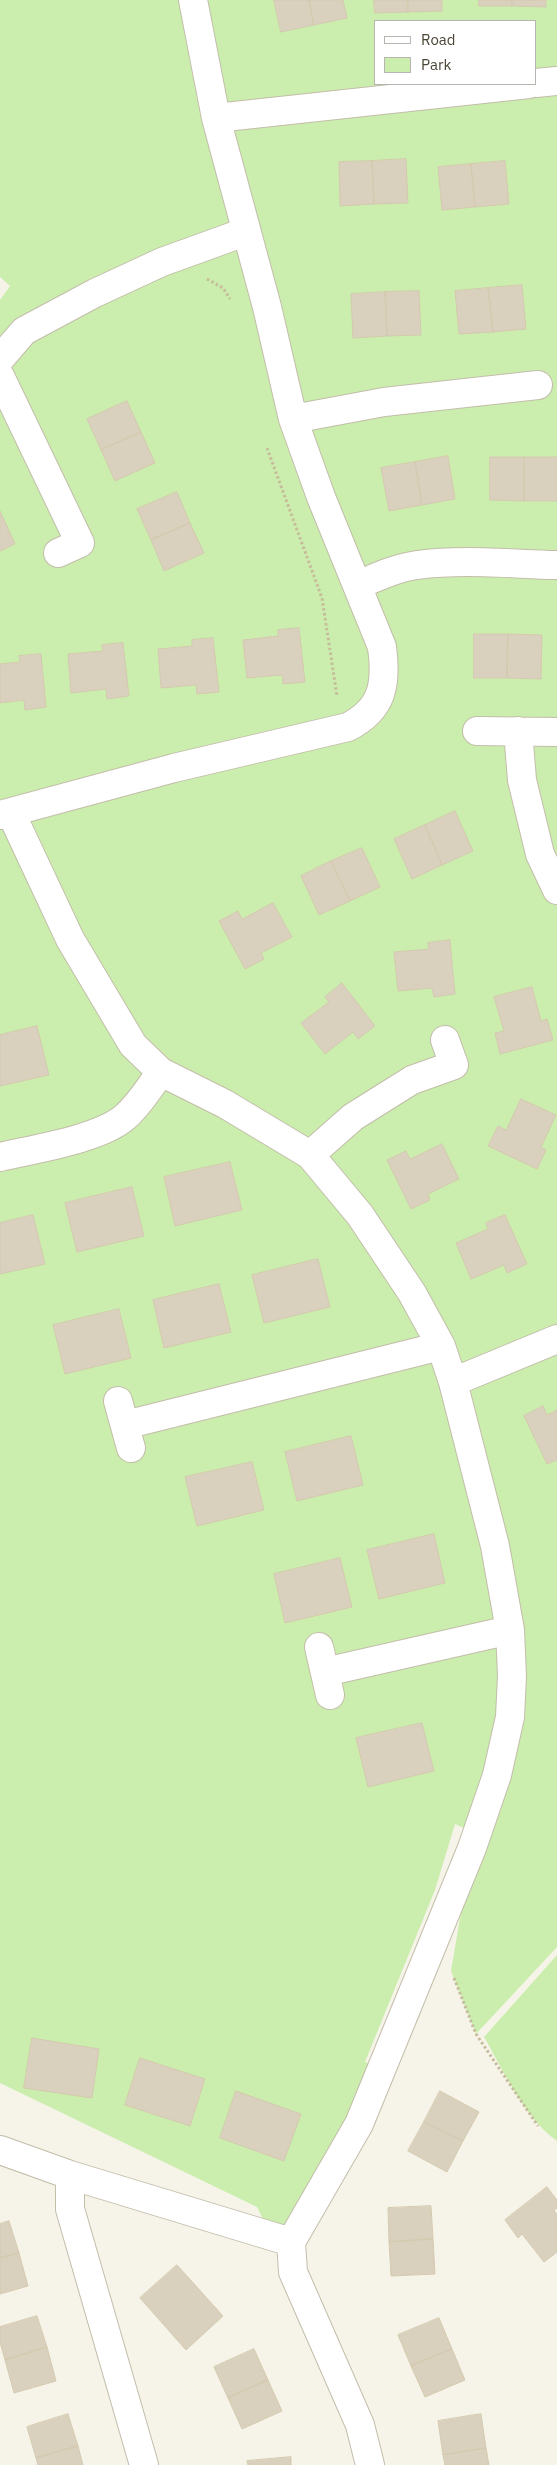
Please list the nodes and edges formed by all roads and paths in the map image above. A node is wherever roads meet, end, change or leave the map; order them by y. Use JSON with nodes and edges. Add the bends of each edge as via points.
{"nodes":[{"id":1,"x":192,"y":0,"type":"edge"},
{"id":2,"x":557,"y":81,"type":"edge"},
{"id":3,"x":537,"y":83,"type":"edge"},
{"id":4,"x":520,"y":85,"type":"edge"},
{"id":5,"x":216,"y":118,"type":"junction"},
{"id":6,"x":246,"y":232,"type":"junction"},
{"id":7,"x":202,"y":277,"type":"dead end"},
{"id":8,"x":232,"y":306,"type":"dead end"},
{"id":9,"x":0,"y":359,"type":"edge"},
{"id":10,"x":0,"y":376,"type":"edge"},
{"id":11,"x":538,"y":385,"type":"dead end"},
{"id":12,"x":293,"y":419,"type":"junction"},
{"id":13,"x":267,"y":446,"type":"dead end"},
{"id":14,"x":58,"y":553,"type":"dead end"},
{"id":15,"x":557,"y":565,"type":"edge"},
{"id":16,"x":358,"y":585,"type":"junction"},
{"id":17,"x":339,"y":705,"type":"dead end"},
{"id":18,"x":477,"y":731,"type":"dead end"},
{"id":19,"x":518,"y":731,"type":"junction"},
{"id":20,"x":557,"y":732,"type":"edge"},
{"id":21,"x":5,"y":814,"type":"edge"},
{"id":22,"x":557,"y":890,"type":"edge"},
{"id":23,"x":452,"y":1061,"type":"dead end"},
{"id":24,"x":160,"y":1072,"type":"junction"},
{"id":25,"x":310,"y":1156,"type":"junction"},
{"id":26,"x":0,"y":1157,"type":"edge"},
{"id":27,"x":557,"y":1339,"type":"edge"},
{"id":28,"x":441,"y":1346,"type":"junction"},
{"id":29,"x":453,"y":1382,"type":"junction"},
{"id":30,"x":125,"y":1425,"type":"dead end"},
{"id":31,"x":510,"y":1630,"type":"junction"},
{"id":32,"x":325,"y":1671,"type":"dead end"},
{"id":33,"x":451,"y":1971,"type":"dead end"},
{"id":34,"x":538,"y":2126,"type":"dead end"},
{"id":35,"x":0,"y":2150,"type":"edge"},
{"id":36,"x":70,"y":2175,"type":"junction"},
{"id":37,"x":291,"y":2242,"type":"junction"},
{"id":38,"x":144,"y":2465,"type":"edge"},
{"id":39,"x":370,"y":2465,"type":"edge"}],
"edges":[{"from":1,"to":5,"type":"street"},
{"from":2,"to":3,"type":"street"},
{"from":4,"to":5,"type":"street"},
{"from":5,"to":6,"type":"street"},
{"from":6,"to":9,"type":"street","via":[[162,262],[95,292],[24,331]]},
{"from":6,"to":12,"type":"street"},
{"from":7,"to":8,"type":"path","via":[[223,288]]},
{"from":10,"to":14,"type":"street","via":[[80,543]]},
{"from":11,"to":12,"type":"street","via":[[384,402]]},
{"from":12,"to":16,"type":"street","via":[[321,498]]},
{"from":13,"to":17,"type":"path","via":[[322,598]]},
{"from":15,"to":16,"type":"street","via":[[416,565]]},
{"from":16,"to":21,"type":"street","via":[[382,648],[385,669],[382,691],[362,720],[336,730],[174,768]]},
{"from":18,"to":19,"type":"street"},
{"from":19,"to":20,"type":"street"},
{"from":19,"to":22,"type":"street","via":[[522,780],[535,835]]},
{"from":21,"to":24,"type":"street","via":[[70,939],[133,1045]]},
{"from":23,"to":25,"type":"street","via":[[412,1080],[353,1116]]},
{"from":24,"to":25,"type":"street","via":[[225,1104]]},
{"from":24,"to":26,"type":"street","via":[[144,1099],[124,1119],[94,1134]]},
{"from":25,"to":28,"type":"street","via":[[360,1215],[412,1293]]},
{"from":27,"to":29,"type":"street"},
{"from":28,"to":29,"type":"street"},
{"from":28,"to":30,"type":"street"},
{"from":29,"to":31,"type":"street","via":[[495,1546]]},
{"from":31,"to":32,"type":"street"},
{"from":31,"to":37,"type":"street","via":[[510,1717],[497,1775],[472,1848],[359,2124]]},
{"from":33,"to":34,"type":"path","via":[[476,2034]]},
{"from":35,"to":36,"type":"street"},
{"from":36,"to":37,"type":"street"},
{"from":36,"to":38,"type":"street","via":[[70,2209]]},
{"from":37,"to":39,"type":"street","via":[[293,2272],[360,2424]]}]}
